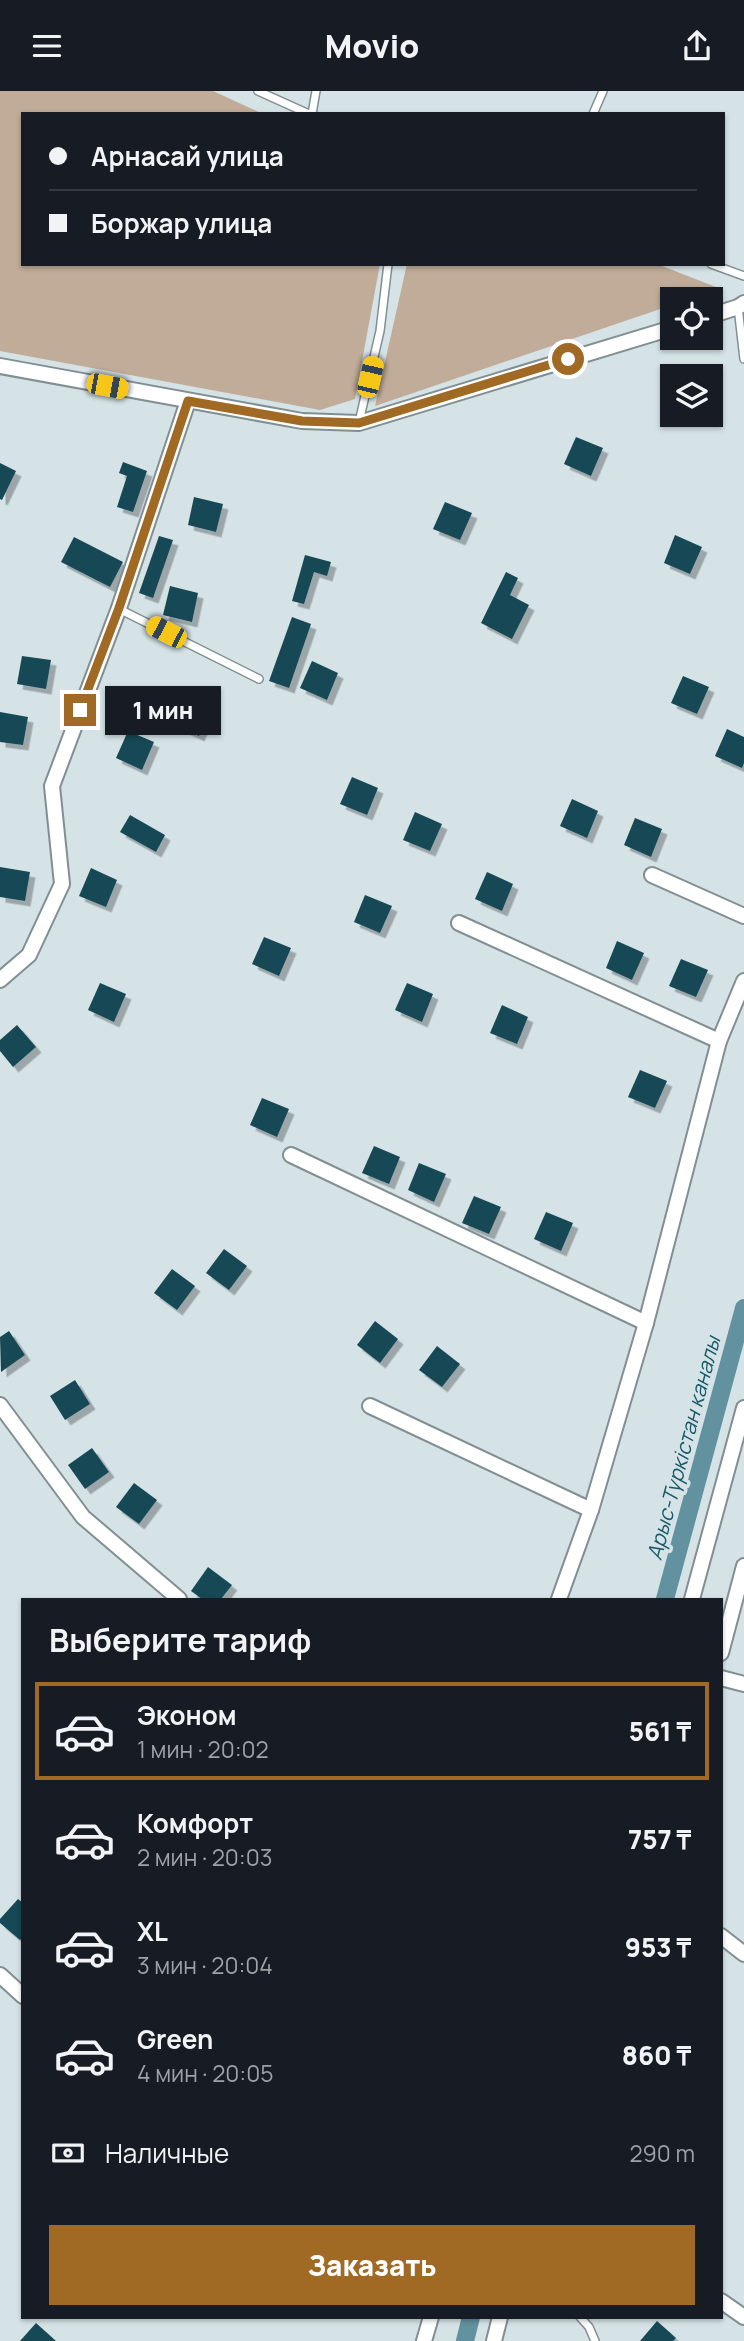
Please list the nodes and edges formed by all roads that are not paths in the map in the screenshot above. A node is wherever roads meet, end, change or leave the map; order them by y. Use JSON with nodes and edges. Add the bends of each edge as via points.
{"nodes":[{"id":1,"x":258,"y":91,"type":"edge"},
{"id":2,"x":316,"y":91,"type":"edge"},
{"id":3,"x":603,"y":91,"type":"edge"},
{"id":4,"x":305,"y":112,"type":"edge"},
{"id":5,"x":311,"y":112,"type":"edge"},
{"id":6,"x":594,"y":112,"type":"edge"},
{"id":7,"x":388,"y":266,"type":"edge"},
{"id":8,"x":716,"y":266,"type":"edge"},
{"id":9,"x":744,"y":277,"type":"edge"},
{"id":10,"x":741,"y":305,"type":"edge"},
{"id":11,"x":723,"y":311,"type":"edge"},
{"id":12,"x":660,"y":332,"type":"edge"},
{"id":13,"x":744,"y":359,"type":"edge"},
{"id":14,"x":0,"y":366,"type":"edge"},
{"id":15,"x":188,"y":401,"type":"junction"},
{"id":16,"x":359,"y":423,"type":"junction"},
{"id":17,"x":119,"y":608,"type":"junction"},
{"id":18,"x":259,"y":679,"type":"dead end"},
{"id":19,"x":652,"y":875,"type":"dead end"},
{"id":20,"x":744,"y":916,"type":"edge"},
{"id":21,"x":459,"y":923,"type":"dead end"},
{"id":22,"x":0,"y":980,"type":"edge"},
{"id":23,"x":744,"y":981,"type":"edge"},
{"id":24,"x":719,"y":1041,"type":"junction"},
{"id":25,"x":291,"y":1156,"type":"dead end"},
{"id":26,"x":646,"y":1323,"type":"junction"},
{"id":27,"x":0,"y":1405,"type":"edge"},
{"id":28,"x":370,"y":1406,"type":"dead end"},
{"id":29,"x":744,"y":1408,"type":"edge"},
{"id":30,"x":591,"y":1510,"type":"junction"},
{"id":31,"x":744,"y":1566,"type":"edge"},
{"id":32,"x":178,"y":1598,"type":"edge"},
{"id":33,"x":559,"y":1598,"type":"edge"},
{"id":34,"x":692,"y":1598,"type":"edge"},
{"id":35,"x":723,"y":1645,"type":"edge"},
{"id":36,"x":723,"y":1679,"type":"edge"},
{"id":37,"x":744,"y":1684,"type":"edge"},
{"id":38,"x":723,"y":1938,"type":"edge"},
{"id":39,"x":744,"y":1954,"type":"edge"},
{"id":40,"x":0,"y":1975,"type":"edge"},
{"id":41,"x":21,"y":1994,"type":"edge"},
{"id":42,"x":723,"y":2302,"type":"edge"},
{"id":43,"x":744,"y":2317,"type":"edge"},
{"id":44,"x":430,"y":2319,"type":"edge"},
{"id":45,"x":500,"y":2319,"type":"edge"},
{"id":46,"x":582,"y":2319,"type":"edge"},
{"id":47,"x":424,"y":2341,"type":"edge"},
{"id":48,"x":494,"y":2341,"type":"edge"},
{"id":49,"x":595,"y":2341,"type":"edge"}],
"edges":[{"from":1,"to":4,"type":"lane"},
{"from":2,"to":5,"type":"lane"},
{"from":3,"to":6,"type":"lane"},
{"from":7,"to":16,"type":"lane","via":[[380,331]]},
{"from":8,"to":9,"type":"lane"},
{"from":10,"to":11,"type":"street"},
{"from":10,"to":13,"type":"lane"},
{"from":12,"to":16,"type":"street"},
{"from":14,"to":15,"type":"street"},
{"from":15,"to":16,"type":"street","via":[[302,421]]},
{"from":15,"to":17,"type":"street"},
{"from":17,"to":18,"type":"lane"},
{"from":17,"to":22,"type":"street","via":[[52,786],[62,884],[29,955]]},
{"from":19,"to":20,"type":"street"},
{"from":21,"to":24,"type":"street"},
{"from":23,"to":24,"type":"street"},
{"from":24,"to":26,"type":"street"},
{"from":25,"to":26,"type":"street"},
{"from":26,"to":30,"type":"street"},
{"from":27,"to":32,"type":"street","via":[[83,1517]]},
{"from":28,"to":30,"type":"street"},
{"from":29,"to":34,"type":"street"},
{"from":30,"to":33,"type":"street"},
{"from":31,"to":35,"type":"street"},
{"from":36,"to":37,"type":"street"},
{"from":38,"to":39,"type":"street"},
{"from":40,"to":41,"type":"street"},
{"from":42,"to":43,"type":"street"},
{"from":44,"to":47,"type":"street"},
{"from":45,"to":48,"type":"street"},
{"from":46,"to":49,"type":"lane"}]}
